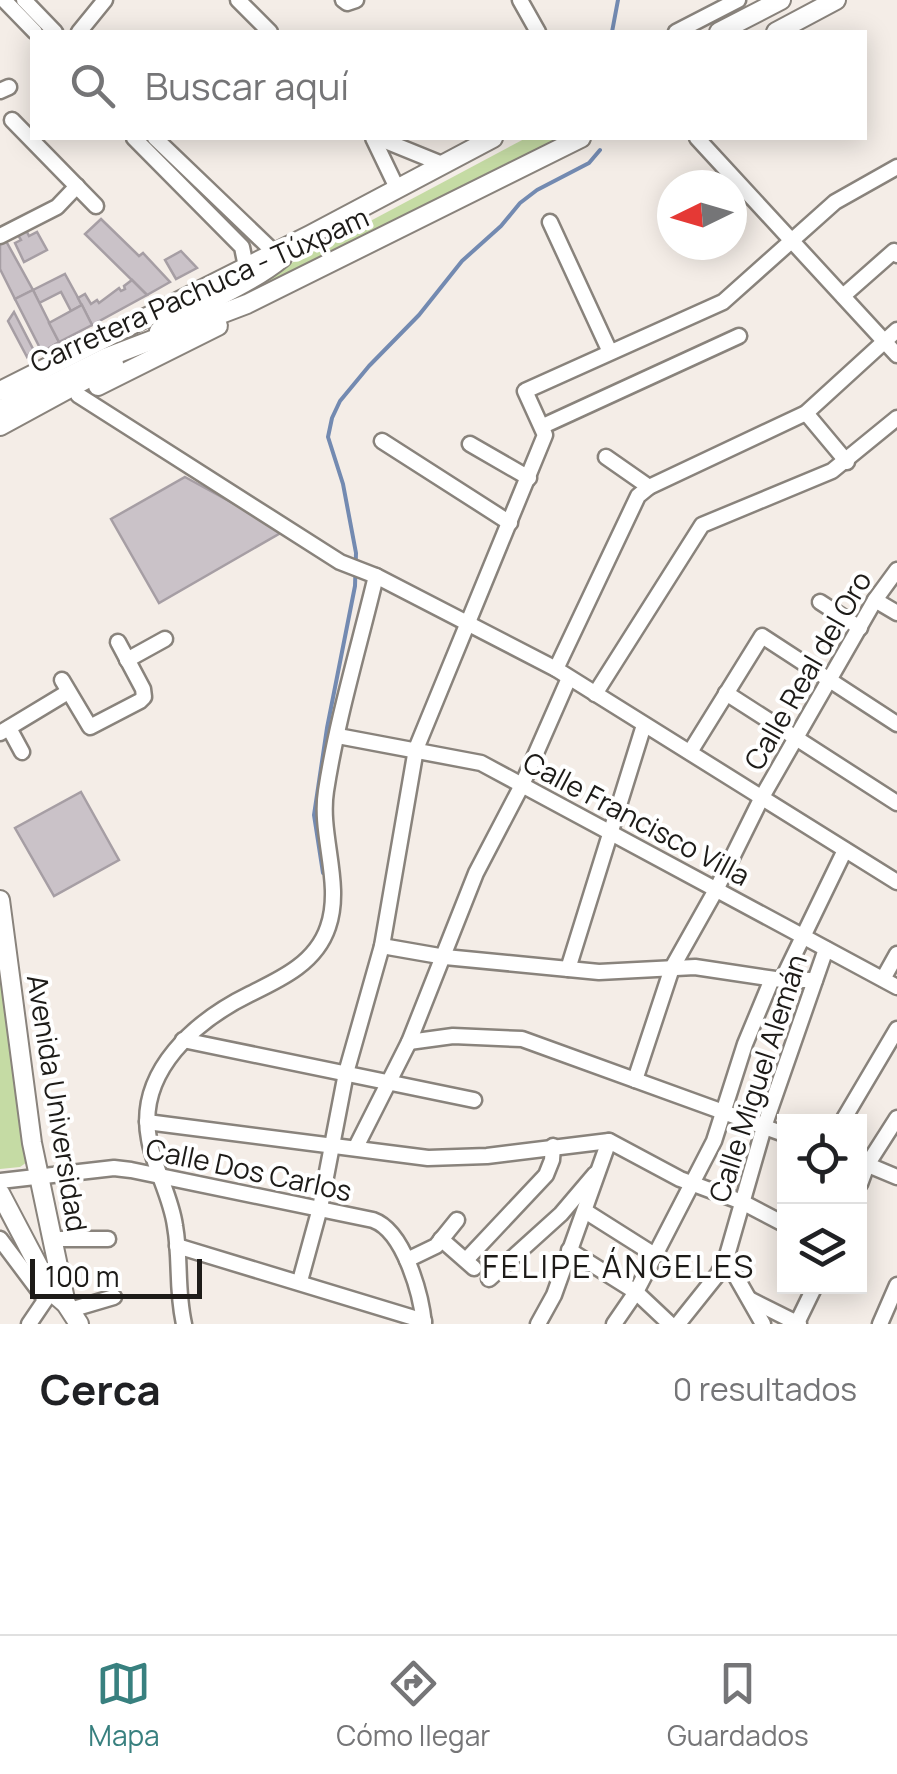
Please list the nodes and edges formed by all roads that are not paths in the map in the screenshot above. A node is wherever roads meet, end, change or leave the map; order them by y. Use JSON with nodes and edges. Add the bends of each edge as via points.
{"nodes":[{"id":1,"x":4,"y":0,"type":"edge"},
{"id":2,"x":24,"y":0,"type":"edge"},
{"id":3,"x":106,"y":0,"type":"edge"},
{"id":4,"x":238,"y":0,"type":"edge"},
{"id":5,"x":343,"y":0,"type":"edge"},
{"id":6,"x":356,"y":0,"type":"edge"},
{"id":7,"x":520,"y":0,"type":"edge"},
{"id":8,"x":738,"y":0,"type":"edge"},
{"id":9,"x":781,"y":0,"type":"edge"},
{"id":10,"x":828,"y":3,"type":"edge"},
{"id":11,"x":33,"y":30,"type":"edge"},
{"id":12,"x":52,"y":30,"type":"edge"},
{"id":13,"x":81,"y":30,"type":"edge"},
{"id":14,"x":268,"y":30,"type":"edge"},
{"id":15,"x":537,"y":30,"type":"edge"},
{"id":16,"x":680,"y":30,"type":"edge"},
{"id":17,"x":723,"y":30,"type":"edge"},
{"id":18,"x":780,"y":30,"type":"edge"},
{"id":19,"x":12,"y":120,"type":"dead end"},
{"id":20,"x":30,"y":138,"type":"edge"},
{"id":21,"x":32,"y":140,"type":"edge"},
{"id":22,"x":139,"y":140,"type":"edge"},
{"id":23,"x":157,"y":140,"type":"edge"},
{"id":24,"x":377,"y":140,"type":"edge"},
{"id":25,"x":382,"y":140,"type":"edge"},
{"id":26,"x":489,"y":140,"type":"edge"},
{"id":27,"x":577,"y":140,"type":"edge"},
{"id":28,"x":698,"y":140,"type":"edge"},
{"id":29,"x":407,"y":149,"type":"junction"},
{"id":30,"x":385,"y":162,"type":"junction"},
{"id":31,"x":442,"y":164,"type":"junction"},
{"id":32,"x":897,"y":167,"type":"edge"},
{"id":33,"x":77,"y":186,"type":"junction"},
{"id":34,"x":397,"y":188,"type":"junction"},
{"id":35,"x":96,"y":206,"type":"dead end"},
{"id":36,"x":550,"y":222,"type":"dead end"},
{"id":37,"x":310,"y":235,"type":"junction"},
{"id":38,"x":0,"y":236,"type":"edge"},
{"id":39,"x":792,"y":243,"type":"junction"},
{"id":40,"x":275,"y":252,"type":"junction"},
{"id":41,"x":896,"y":253,"type":"edge"},
{"id":42,"x":246,"y":268,"type":"junction"},
{"id":43,"x":843,"y":296,"type":"junction"},
{"id":44,"x":247,"y":304,"type":"junction"},
{"id":45,"x":897,"y":330,"type":"edge"},
{"id":46,"x":739,"y":336,"type":"dead end"},
{"id":47,"x":885,"y":340,"type":"junction"},
{"id":48,"x":137,"y":347,"type":"junction"},
{"id":49,"x":610,"y":352,"type":"junction"},
{"id":50,"x":897,"y":355,"type":"edge"},
{"id":51,"x":0,"y":391,"type":"edge"},
{"id":52,"x":78,"y":396,"type":"junction"},
{"id":53,"x":0,"y":410,"type":"edge"},
{"id":54,"x":806,"y":414,"type":"junction"},
{"id":55,"x":897,"y":418,"type":"edge"},
{"id":56,"x":0,"y":426,"type":"edge"},
{"id":57,"x":544,"y":431,"type":"junction"},
{"id":58,"x":0,"y":436,"type":"edge"},
{"id":59,"x":382,"y":441,"type":"dead end"},
{"id":60,"x":470,"y":444,"type":"dead end"},
{"id":61,"x":606,"y":457,"type":"dead end"},
{"id":62,"x":846,"y":462,"type":"junction"},
{"id":63,"x":529,"y":478,"type":"junction"},
{"id":64,"x":649,"y":487,"type":"junction"},
{"id":65,"x":510,"y":523,"type":"junction"},
{"id":66,"x":897,"y":570,"type":"edge"},
{"id":67,"x":372,"y":574,"type":"junction"},
{"id":68,"x":875,"y":600,"type":"junction"},
{"id":69,"x":820,"y":602,"type":"dead end"},
{"id":70,"x":897,"y":614,"type":"edge"},
{"id":71,"x":467,"y":624,"type":"junction"},
{"id":72,"x":860,"y":628,"type":"junction"},
{"id":73,"x":165,"y":639,"type":"dead end"},
{"id":74,"x":118,"y":642,"type":"dead end"},
{"id":75,"x":128,"y":660,"type":"junction"},
{"id":76,"x":562,"y":674,"type":"junction"},
{"id":77,"x":830,"y":681,"type":"junction"},
{"id":78,"x":726,"y":693,"type":"junction"},
{"id":79,"x":596,"y":694,"type":"junction"},
{"id":80,"x":897,"y":724,"type":"edge"},
{"id":81,"x":644,"y":725,"type":"junction"},
{"id":82,"x":4,"y":730,"type":"edge"},
{"id":83,"x":338,"y":736,"type":"junction"},
{"id":84,"x":795,"y":740,"type":"junction"},
{"id":85,"x":416,"y":749,"type":"junction"},
{"id":86,"x":22,"y":752,"type":"dead end"},
{"id":87,"x":690,"y":752,"type":"junction"},
{"id":88,"x":522,"y":785,"type":"junction"},
{"id":89,"x":762,"y":797,"type":"junction"},
{"id":90,"x":897,"y":803,"type":"edge"},
{"id":91,"x":611,"y":831,"type":"junction"},
{"id":92,"x":844,"y":850,"type":"junction"},
{"id":93,"x":897,"y":882,"type":"edge"},
{"id":94,"x":717,"y":888,"type":"junction"},
{"id":95,"x":0,"y":900,"type":"edge"},
{"id":96,"x":802,"y":937,"type":"junction"},
{"id":97,"x":382,"y":946,"type":"junction"},
{"id":98,"x":826,"y":949,"type":"junction"},
{"id":99,"x":897,"y":954,"type":"edge"},
{"id":100,"x":445,"y":957,"type":"junction"},
{"id":101,"x":568,"y":968,"type":"junction"},
{"id":102,"x":672,"y":968,"type":"junction"},
{"id":103,"x":883,"y":979,"type":"junction"},
{"id":104,"x":777,"y":980,"type":"junction"},
{"id":105,"x":815,"y":980,"type":"junction"},
{"id":106,"x":897,"y":987,"type":"edge"},
{"id":107,"x":897,"y":1029,"type":"edge"},
{"id":108,"x":183,"y":1040,"type":"junction"},
{"id":109,"x":409,"y":1042,"type":"junction"},
{"id":110,"x":346,"y":1073,"type":"junction"},
{"id":111,"x":634,"y":1080,"type":"junction"},
{"id":112,"x":389,"y":1081,"type":"junction"},
{"id":113,"x":474,"y":1100,"type":"dead end"},
{"id":114,"x":725,"y":1114,"type":"junction"},
{"id":115,"x":847,"y":1114,"type":"edge"},
{"id":116,"x":897,"y":1118,"type":"edge"},
{"id":117,"x":147,"y":1122,"type":"junction"},
{"id":118,"x":764,"y":1128,"type":"junction"},
{"id":119,"x":777,"y":1132,"type":"edge"},
{"id":120,"x":333,"y":1144,"type":"junction"},
{"id":121,"x":605,"y":1145,"type":"junction"},
{"id":122,"x":553,"y":1146,"type":"junction"},
{"id":123,"x":356,"y":1148,"type":"junction"},
{"id":124,"x":867,"y":1158,"type":"edge"},
{"id":125,"x":867,"y":1165,"type":"edge"},
{"id":126,"x":602,"y":1166,"type":"junction"},
{"id":127,"x":39,"y":1176,"type":"junction"},
{"id":128,"x":162,"y":1176,"type":"junction"},
{"id":129,"x":897,"y":1177,"type":"edge"},
{"id":130,"x":0,"y":1181,"type":"edge"},
{"id":131,"x":688,"y":1189,"type":"junction"},
{"id":132,"x":0,"y":1193,"type":"edge"},
{"id":133,"x":742,"y":1202,"type":"junction"},
{"id":134,"x":320,"y":1208,"type":"junction"},
{"id":135,"x":585,"y":1211,"type":"junction"},
{"id":136,"x":458,"y":1220,"type":"dead end"},
{"id":137,"x":777,"y":1220,"type":"edge"},
{"id":138,"x":441,"y":1238,"type":"junction"},
{"id":139,"x":0,"y":1239,"type":"edge"},
{"id":140,"x":52,"y":1239,"type":"junction"},
{"id":141,"x":108,"y":1239,"type":"dead end"},
{"id":142,"x":177,"y":1246,"type":"junction"},
{"id":143,"x":570,"y":1250,"type":"junction"},
{"id":144,"x":654,"y":1254,"type":"junction"},
{"id":145,"x":726,"y":1259,"type":"junction"},
{"id":146,"x":407,"y":1260,"type":"junction"},
{"id":147,"x":490,"y":1279,"type":"dead end"},
{"id":148,"x":300,"y":1281,"type":"junction"},
{"id":149,"x":897,"y":1286,"type":"edge"},
{"id":150,"x":636,"y":1292,"type":"junction"},
{"id":151,"x":811,"y":1294,"type":"edge"},
{"id":152,"x":114,"y":1297,"type":"dead end"},
{"id":153,"x":63,"y":1302,"type":"edge"},
{"id":154,"x":755,"y":1315,"type":"edge"},
{"id":155,"x":424,"y":1322,"type":"edge"},
{"id":156,"x":29,"y":1324,"type":"edge"},
{"id":157,"x":184,"y":1324,"type":"edge"},
{"id":158,"x":538,"y":1324,"type":"edge"},
{"id":159,"x":614,"y":1324,"type":"edge"},
{"id":160,"x":670,"y":1324,"type":"edge"},
{"id":161,"x":678,"y":1324,"type":"edge"},
{"id":162,"x":798,"y":1324,"type":"edge"},
{"id":163,"x":880,"y":1324,"type":"edge"}],
"edges":[{"from":1,"to":11,"type":"street"},
{"from":2,"to":12,"type":"street"},
{"from":3,"to":13,"type":"street"},
{"from":4,"to":14,"type":"street"},
{"from":5,"to":6,"type":"street"},
{"from":7,"to":15,"type":"street"},
{"from":8,"to":16,"type":"street"},
{"from":9,"to":17,"type":"main road"},
{"from":10,"to":18,"type":"main road"},
{"from":19,"to":20,"type":"street"},
{"from":21,"to":33,"type":"street"},
{"from":22,"to":42,"type":"street","via":[[242,247]]},
{"from":23,"to":40,"type":"street"},
{"from":24,"to":30,"type":"street"},
{"from":25,"to":29,"type":"street"},
{"from":26,"to":31,"type":"main road","name":"Carretera Pachuca - Túxpam"},
{"from":27,"to":44,"type":"main road","name":"Carretera Pachuca - Túxpam"},
{"from":28,"to":39,"type":"street"},
{"from":29,"to":30,"type":"street"},
{"from":29,"to":31,"type":"street"},
{"from":30,"to":34,"type":"street"},
{"from":31,"to":34,"type":"main road","name":"Carretera Pachuca - Túxpam"},
{"from":32,"to":39,"type":"street","via":[[835,202]]},
{"from":33,"to":35,"type":"street"},
{"from":33,"to":38,"type":"street","via":[[57,207]]},
{"from":34,"to":37,"type":"main road","name":"Carretera Pachuca - Túxpam"},
{"from":36,"to":49,"type":"street"},
{"from":37,"to":40,"type":"main road","name":"Carretera Pachuca - Túxpam"},
{"from":37,"to":48,"type":"main road","via":[[266,271],[188,311]]},
{"from":39,"to":43,"type":"street"},
{"from":39,"to":49,"type":"street","via":[[723,302]]},
{"from":40,"to":42,"type":"main road","name":"Carretera Pachuca - Túxpam"},
{"from":41,"to":43,"type":"street"},
{"from":42,"to":51,"type":"main road","name":"Carretera Pachuca - Túxpam"},
{"from":43,"to":47,"type":"street"},
{"from":44,"to":48,"type":"main road","name":"Carretera Pachuca - Túxpam"},
{"from":44,"to":52,"type":"main road","via":[[222,324]]},
{"from":45,"to":47,"type":"street"},
{"from":46,"to":57,"type":"street"},
{"from":47,"to":50,"type":"street"},
{"from":47,"to":54,"type":"street"},
{"from":48,"to":53,"type":"main road","name":"Carretera Pachuca - Túxpam"},
{"from":48,"to":56,"type":"main road"},
{"from":49,"to":57,"type":"street","via":[[524,391]]},
{"from":52,"to":58,"type":"main road"},
{"from":52,"to":67,"type":"street","via":[[340,562]]},
{"from":54,"to":62,"type":"street"},
{"from":54,"to":64,"type":"street"},
{"from":55,"to":62,"type":"street"},
{"from":57,"to":63,"type":"street"},
{"from":59,"to":65,"type":"street"},
{"from":60,"to":63,"type":"street"},
{"from":61,"to":64,"type":"street"},
{"from":62,"to":79,"type":"street","via":[[702,525]]},
{"from":63,"to":65,"type":"street"},
{"from":64,"to":76,"type":"street","via":[[638,496]]},
{"from":65,"to":71,"type":"street"},
{"from":66,"to":68,"type":"street","name":"Calle Real del Oro"},
{"from":67,"to":71,"type":"street"},
{"from":67,"to":83,"type":"street"},
{"from":68,"to":70,"type":"street"},
{"from":68,"to":72,"type":"street","name":"Calle Real del Oro"},
{"from":69,"to":72,"type":"street"},
{"from":71,"to":76,"type":"street"},
{"from":71,"to":85,"type":"street"},
{"from":72,"to":77,"type":"street","name":"Calle Real del Oro"},
{"from":73,"to":75,"type":"street"},
{"from":74,"to":75,"type":"street"},
{"from":75,"to":82,"type":"street","via":[[144,696],[94,726],[86,724],[65,686]]},
{"from":76,"to":79,"type":"street"},
{"from":76,"to":88,"type":"street"},
{"from":77,"to":78,"type":"street","via":[[762,636]]},
{"from":77,"to":80,"type":"street"},
{"from":77,"to":84,"type":"street","name":"Calle Real del Oro"},
{"from":78,"to":84,"type":"street"},
{"from":78,"to":87,"type":"street"},
{"from":79,"to":81,"type":"street"},
{"from":81,"to":87,"type":"street"},
{"from":81,"to":91,"type":"street"},
{"from":82,"to":86,"type":"street"},
{"from":83,"to":85,"type":"street","name":"Calle Francisco Villa"},
{"from":83,"to":108,"type":"street","via":[[325,794],[330,922],[290,975],[218,1010]]},
{"from":84,"to":89,"type":"street","name":"Calle Real del Oro"},
{"from":84,"to":90,"type":"street"},
{"from":85,"to":88,"type":"street","name":"Calle Francisco Villa","via":[[482,763]]},
{"from":85,"to":97,"type":"street"},
{"from":87,"to":89,"type":"street"},
{"from":88,"to":91,"type":"street","name":"Calle Francisco Villa"},
{"from":88,"to":100,"type":"street","via":[[476,873]]},
{"from":89,"to":92,"type":"street"},
{"from":89,"to":94,"type":"street","name":"Calle Real del Oro"},
{"from":91,"to":94,"type":"street","name":"Calle Francisco Villa"},
{"from":91,"to":101,"type":"street"},
{"from":92,"to":93,"type":"street"},
{"from":92,"to":96,"type":"street"},
{"from":94,"to":96,"type":"street","name":"Calle Francisco Villa"},
{"from":94,"to":102,"type":"street","name":"Calle Real del Oro"},
{"from":95,"to":127,"type":"main road","name":"Avenida Universidad"},
{"from":96,"to":98,"type":"street","name":"Calle Francisco Villa"},
{"from":96,"to":104,"type":"street"},
{"from":97,"to":100,"type":"street"},
{"from":97,"to":110,"type":"street"},
{"from":98,"to":103,"type":"street","name":"Calle Francisco Villa"},
{"from":98,"to":105,"type":"street","name":"Calle Miguel Alemán"},
{"from":99,"to":103,"type":"street"},
{"from":100,"to":101,"type":"street"},
{"from":100,"to":109,"type":"street"},
{"from":101,"to":102,"type":"street"},
{"from":102,"to":104,"type":"street"},
{"from":102,"to":111,"type":"street","name":"Calle Real del Oro"},
{"from":103,"to":106,"type":"street","name":"Calle Francisco Villa"},
{"from":104,"to":105,"type":"street"},
{"from":104,"to":114,"type":"street","via":[[745,1044]]},
{"from":105,"to":118,"type":"street","name":"Calle Miguel Alemán"},
{"from":107,"to":115,"type":"street"},
{"from":108,"to":110,"type":"street"},
{"from":108,"to":117,"type":"street","via":[[160,1073]]},
{"from":109,"to":111,"type":"street","via":[[522,1039]]},
{"from":109,"to":112,"type":"street"},
{"from":110,"to":112,"type":"street"},
{"from":110,"to":120,"type":"street"},
{"from":111,"to":114,"type":"street"},
{"from":112,"to":113,"type":"street"},
{"from":112,"to":123,"type":"street"},
{"from":114,"to":118,"type":"street"},
{"from":114,"to":131,"type":"street"},
{"from":116,"to":124,"type":"street"},
{"from":117,"to":120,"type":"street"},
{"from":117,"to":128,"type":"street"},
{"from":118,"to":119,"type":"street"},
{"from":118,"to":133,"type":"street","name":"Calle Miguel Alemán"},
{"from":120,"to":123,"type":"street"},
{"from":120,"to":134,"type":"street"},
{"from":121,"to":122,"type":"street"},
{"from":121,"to":126,"type":"street"},
{"from":121,"to":131,"type":"street"},
{"from":122,"to":123,"type":"street","via":[[428,1158]]},
{"from":122,"to":138,"type":"street","via":[[546,1175],[470,1264]]},
{"from":125,"to":129,"type":"street"},
{"from":126,"to":135,"type":"street"},
{"from":126,"to":147,"type":"street"},
{"from":127,"to":128,"type":"street","name":"Calle Dos Carlos","via":[[114,1168]]},
{"from":127,"to":130,"type":"street","name":"Calle Dos Carlos"},
{"from":127,"to":140,"type":"main road","name":"Avenida Universidad"},
{"from":128,"to":134,"type":"street","name":"Calle Dos Carlos"},
{"from":128,"to":142,"type":"street"},
{"from":131,"to":133,"type":"street"},
{"from":131,"to":144,"type":"street"},
{"from":132,"to":153,"type":"main road","name":"Avenida Universidad"},
{"from":133,"to":137,"type":"street"},
{"from":133,"to":145,"type":"street","name":"Calle Miguel Alemán"},
{"from":134,"to":146,"type":"street","name":"Calle Dos Carlos","via":[[384,1224]]},
{"from":134,"to":148,"type":"street"},
{"from":135,"to":143,"type":"street"},
{"from":135,"to":144,"type":"street"},
{"from":136,"to":138,"type":"street"},
{"from":138,"to":146,"type":"street"},
{"from":139,"to":153,"type":"street"},
{"from":140,"to":141,"type":"street"},
{"from":140,"to":153,"type":"main road","name":"Avenida Universidad"},
{"from":142,"to":148,"type":"street"},
{"from":142,"to":157,"type":"street"},
{"from":143,"to":150,"type":"street"},
{"from":143,"to":158,"type":"street"},
{"from":144,"to":150,"type":"street"},
{"from":145,"to":154,"type":"street"},
{"from":145,"to":161,"type":"street","name":"Calle Miguel Alemán"},
{"from":146,"to":155,"type":"street"},
{"from":148,"to":155,"type":"street"},
{"from":149,"to":163,"type":"street"},
{"from":150,"to":159,"type":"street"},
{"from":150,"to":160,"type":"street"},
{"from":151,"to":162,"type":"street"},
{"from":152,"to":153,"type":"street"},
{"from":153,"to":156,"type":"street"},
{"from":154,"to":162,"type":"street"}]}
